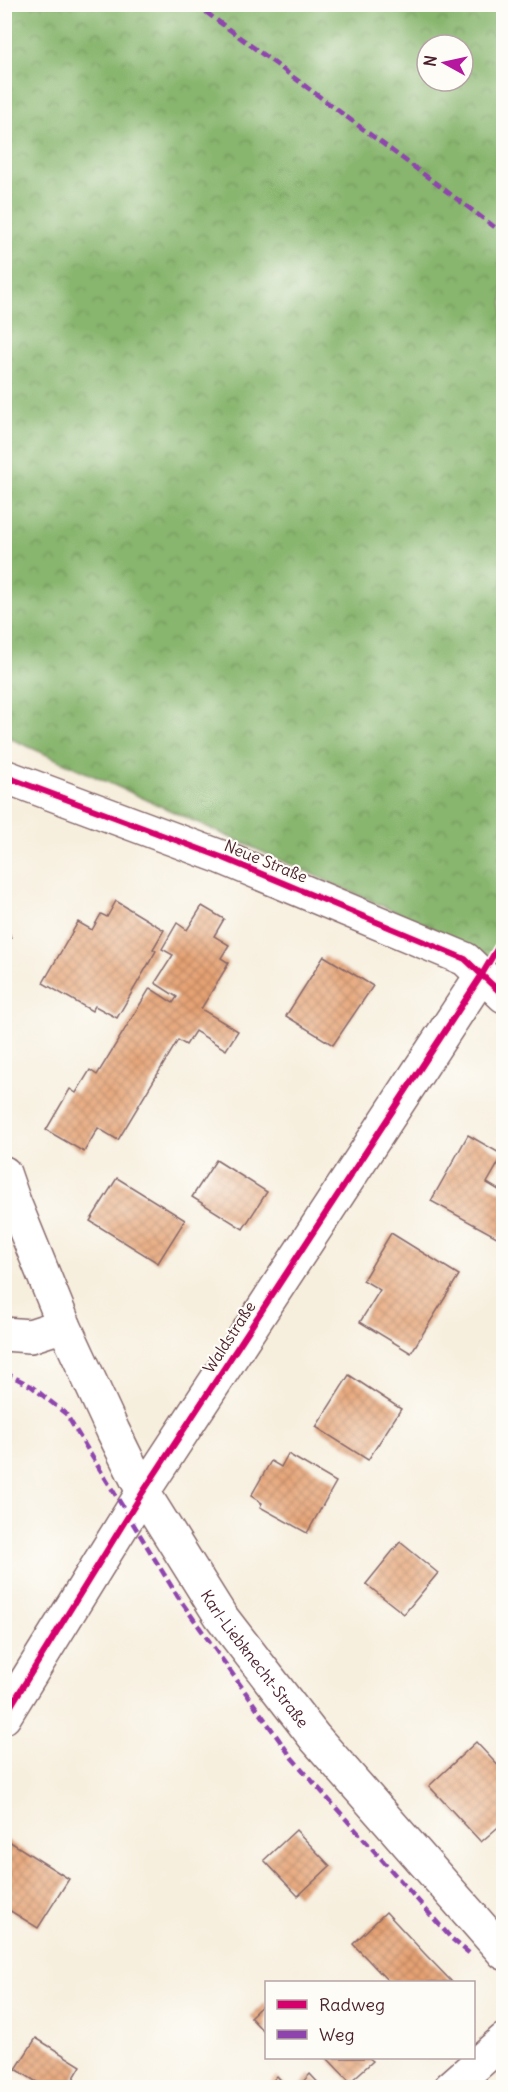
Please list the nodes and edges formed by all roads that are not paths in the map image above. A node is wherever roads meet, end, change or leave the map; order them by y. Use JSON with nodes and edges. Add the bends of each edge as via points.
{"nodes":[{"id":1,"x":4,"y":776,"type":"edge"},
{"id":2,"x":492,"y":986,"type":"edge"},
{"id":3,"x":4,"y":1173,"type":"edge"},
{"id":4,"x":64,"y":1325,"type":"junction"},
{"id":5,"x":4,"y":1334,"type":"edge"},
{"id":6,"x":143,"y":1492,"type":"junction"},
{"id":7,"x":4,"y":1716,"type":"edge"},
{"id":8,"x":504,"y":1953,"type":"edge"},
{"id":9,"x":504,"y":2040,"type":"edge"},
{"id":10,"x":450,"y":2088,"type":"edge"}],
"edges":[{"from":1,"to":2,"type":"street","name":"Neue Straße","via":[[221,856],[392,927],[465,959]]},
{"from":2,"to":6,"type":"street","name":"Waldstraße"},
{"from":3,"to":4,"type":"street","name":"Karl-Liebknecht-Straße"},
{"from":4,"to":5,"type":"street","via":[[30,1336]]},
{"from":4,"to":6,"type":"street","name":"Karl-Liebknecht-Straße"},
{"from":6,"to":7,"type":"street","name":"Waldstraße"},
{"from":6,"to":8,"type":"street","name":"Karl-Liebknecht-Straße","via":[[220,1616],[275,1688]]},
{"from":9,"to":10,"type":"street"}]}
